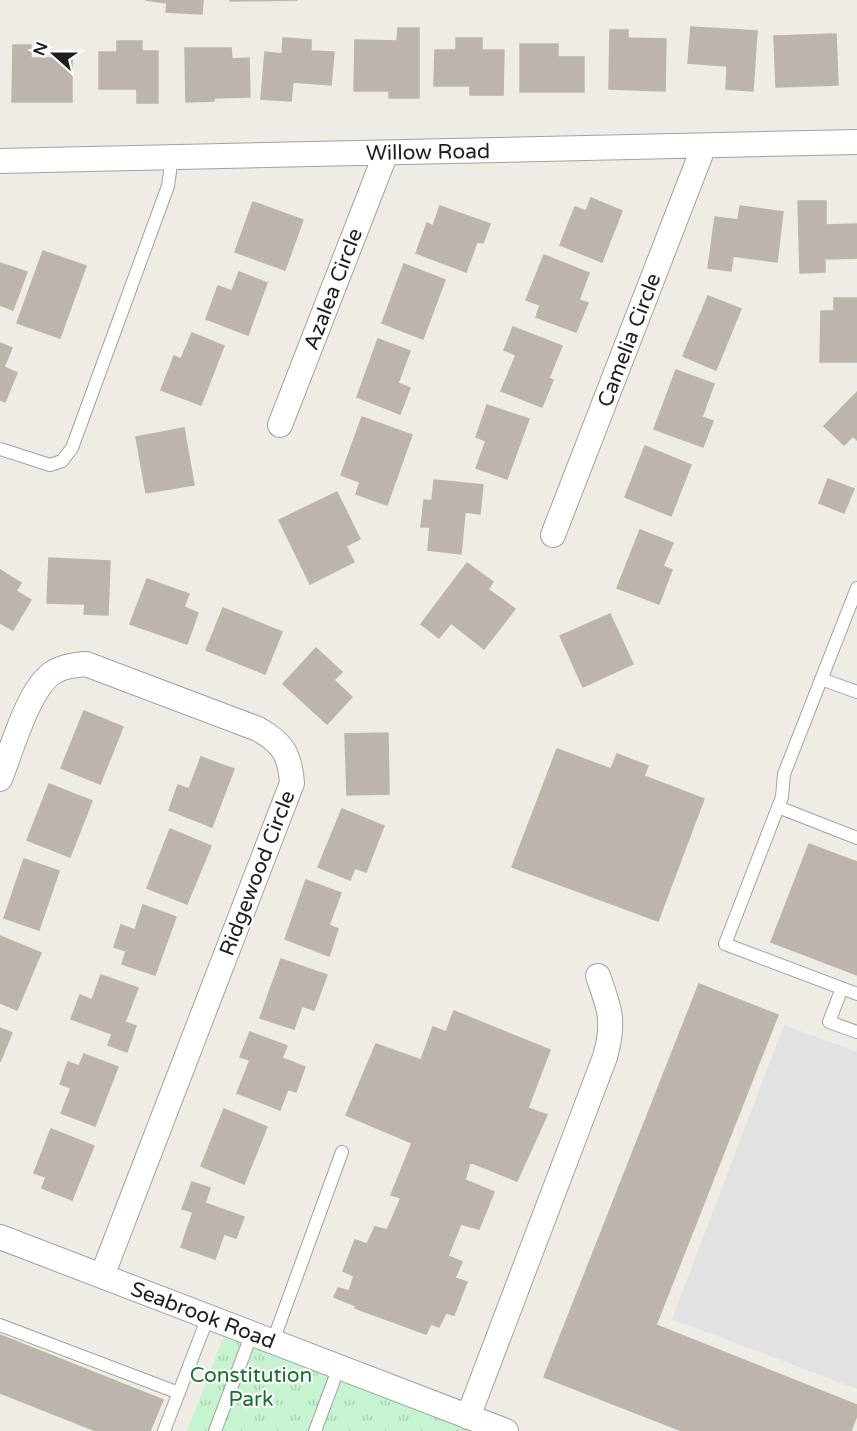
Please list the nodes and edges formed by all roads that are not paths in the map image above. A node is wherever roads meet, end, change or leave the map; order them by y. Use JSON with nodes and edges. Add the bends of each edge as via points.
{"nodes":[{"id":1,"x":857,"y":142,"type":"edge"},
{"id":2,"x":704,"y":146,"type":"junction"},
{"id":3,"x":386,"y":153,"type":"junction"},
{"id":4,"x":172,"y":158,"type":"junction"},
{"id":5,"x":0,"y":161,"type":"edge"},
{"id":6,"x":280,"y":425,"type":"dead end"},
{"id":7,"x":0,"y":449,"type":"edge"},
{"id":8,"x":553,"y":535,"type":"dead end"},
{"id":9,"x":857,"y":588,"type":"edge"},
{"id":10,"x":821,"y":679,"type":"junction"},
{"id":11,"x":857,"y":692,"type":"edge"},
{"id":12,"x":0,"y":779,"type":"edge"},
{"id":13,"x":778,"y":807,"type":"junction"},
{"id":14,"x":857,"y":838,"type":"edge"},
{"id":15,"x":598,"y":976,"type":"dead end"},
{"id":16,"x":842,"y":988,"type":"junction"},
{"id":17,"x":857,"y":994,"type":"edge"},
{"id":18,"x":857,"y":1032,"type":"edge"},
{"id":19,"x":342,"y":1152,"type":"dead end"},
{"id":20,"x":0,"y":1237,"type":"edge"},
{"id":21,"x":102,"y":1276,"type":"junction"},
{"id":22,"x":208,"y":1317,"type":"junction"},
{"id":23,"x":0,"y":1325,"type":"edge"},
{"id":24,"x":262,"y":1337,"type":"junction"},
{"id":25,"x":339,"y":1367,"type":"junction"},
{"id":26,"x":179,"y":1393,"type":"junction"},
{"id":27,"x":465,"y":1424,"type":"edge"},
{"id":28,"x":164,"y":1431,"type":"edge"},
{"id":29,"x":215,"y":1431,"type":"edge"},
{"id":30,"x":315,"y":1431,"type":"edge"},
{"id":31,"x":506,"y":1431,"type":"edge"}],
"edges":[{"from":1,"to":2,"type":"street","name":"Willow Road"},
{"from":2,"to":3,"type":"street","name":"Willow Road"},
{"from":2,"to":8,"type":"street","name":"Camelia Circle"},
{"from":3,"to":4,"type":"street","name":"Willow Road"},
{"from":3,"to":6,"type":"street","name":"Azalea Circle"},
{"from":4,"to":5,"type":"street","name":"Willow Road"},
{"from":4,"to":7,"type":"lane","via":[[168,186],[72,448],[62,461],[50,465]]},
{"from":9,"to":10,"type":"lane"},
{"from":10,"to":11,"type":"lane"},
{"from":10,"to":13,"type":"lane","via":[[784,774]]},
{"from":12,"to":21,"type":"street","name":"Ridgewood Circle","via":[[40,683],[53,672],[86,664],[258,729],[273,738],[291,766],[292,783]]},
{"from":13,"to":14,"type":"lane"},
{"from":13,"to":16,"type":"lane","via":[[725,944]]},
{"from":15,"to":27,"type":"street","via":[[612,1026],[605,1057]]},
{"from":16,"to":17,"type":"lane"},
{"from":16,"to":18,"type":"lane","via":[[829,1022]]},
{"from":19,"to":24,"type":"lane"},
{"from":20,"to":21,"type":"street","name":"Seabrook Road"},
{"from":21,"to":22,"type":"street","name":"Seabrook Road"},
{"from":22,"to":24,"type":"street","name":"Seabrook Road"},
{"from":22,"to":26,"type":"lane"},
{"from":23,"to":26,"type":"lane"},
{"from":24,"to":25,"type":"street","name":"Seabrook Road"},
{"from":24,"to":29,"type":"lane"},
{"from":25,"to":27,"type":"street","name":"Seabrook Road"},
{"from":25,"to":30,"type":"lane"},
{"from":26,"to":28,"type":"lane"},
{"from":27,"to":31,"type":"street","name":"Seabrook Road"}]}
